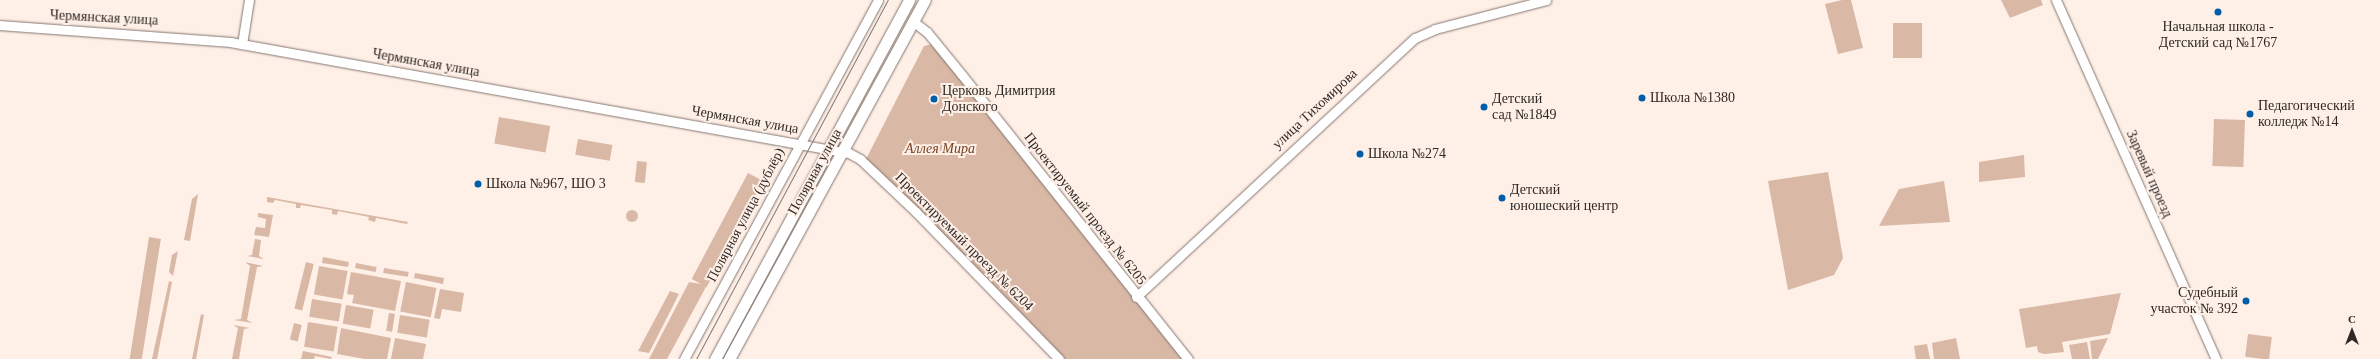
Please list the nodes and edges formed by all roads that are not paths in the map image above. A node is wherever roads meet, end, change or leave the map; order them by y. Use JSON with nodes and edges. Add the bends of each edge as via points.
{"nodes":[{"id":1,"x":249,"y":0,"type":"edge"},
{"id":2,"x":878,"y":0,"type":"edge"},
{"id":3,"x":909,"y":0,"type":"edge"},
{"id":4,"x":925,"y":0,"type":"edge"},
{"id":5,"x":1546,"y":0,"type":"edge"},
{"id":6,"x":2056,"y":0,"type":"edge"},
{"id":7,"x":914,"y":22,"type":"junction"},
{"id":8,"x":0,"y":25,"type":"edge"},
{"id":9,"x":242,"y":44,"type":"junction"},
{"id":10,"x":800,"y":144,"type":"junction"},
{"id":11,"x":829,"y":150,"type":"junction"},
{"id":12,"x":844,"y":152,"type":"junction"},
{"id":13,"x":1136,"y":297,"type":"junction"},
{"id":14,"x":684,"y":359,"type":"edge"},
{"id":15,"x":715,"y":359,"type":"edge"},
{"id":16,"x":729,"y":359,"type":"edge"},
{"id":17,"x":1058,"y":359,"type":"edge"},
{"id":18,"x":1188,"y":359,"type":"edge"},
{"id":19,"x":2216,"y":359,"type":"edge"}],
"edges":[{"from":1,"to":9,"type":"street"},
{"from":2,"to":10,"type":"street","name":"Полярная улица (дублёр)"},
{"from":3,"to":11,"type":"main road","name":"Полярная улица"},
{"from":4,"to":7,"type":"main road","name":"Полярная улица"},
{"from":5,"to":13,"type":"street","name":"улица Тихомирова","via":[[1435,29],[1415,38]]},
{"from":6,"to":19,"type":"street","name":"Заревый проезд"},
{"from":7,"to":12,"type":"main road","name":"Полярная улица"},
{"from":7,"to":13,"type":"street","name":"Проектируемый проезд № 6205","via":[[926,32],[962,74]]},
{"from":8,"to":9,"type":"street","name":"Чермянская улица","via":[[198,38]]},
{"from":9,"to":10,"type":"street","name":"Чермянская улица"},
{"from":10,"to":11,"type":"street","name":"Чермянская улица"},
{"from":10,"to":14,"type":"street","name":"Полярная улица (дублёр)"},
{"from":11,"to":12,"type":"street","name":"Чермянская улица"},
{"from":11,"to":15,"type":"main road","name":"Полярная улица"},
{"from":12,"to":16,"type":"main road","name":"Полярная улица"},
{"from":12,"to":17,"type":"street","name":"Проектируемый проезд № 6204","via":[[860,159],[916,212]]},
{"from":13,"to":18,"type":"street","name":"Проектируемый проезд № 6205"}]}
